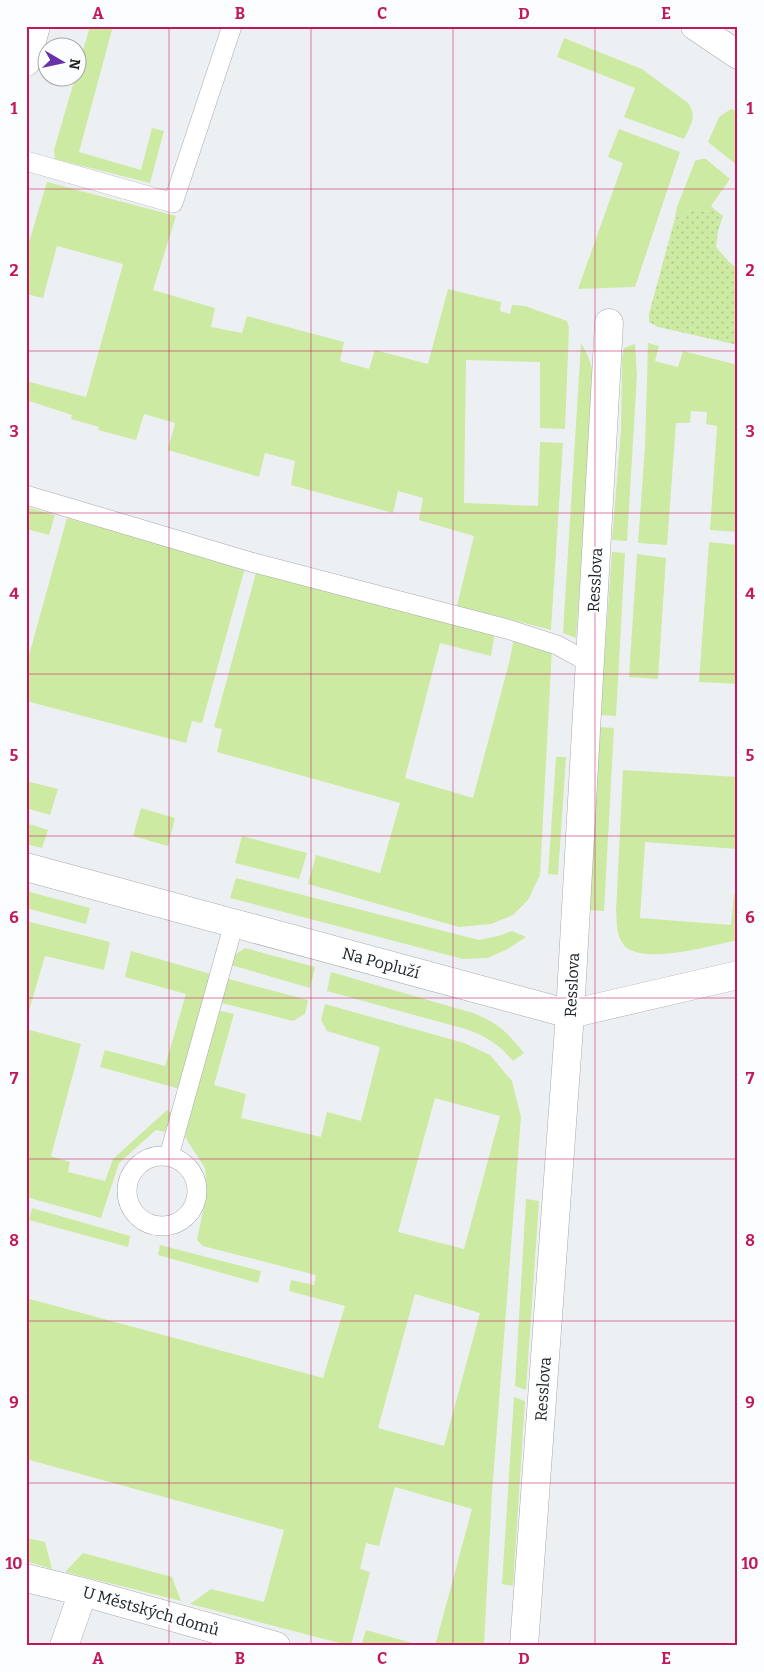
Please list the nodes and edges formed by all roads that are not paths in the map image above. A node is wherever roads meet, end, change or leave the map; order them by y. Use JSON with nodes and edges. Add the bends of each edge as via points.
{"nodes":[{"id":1,"x":36,"y":26,"type":"edge"},
{"id":2,"x":232,"y":26,"type":"edge"},
{"id":3,"x":695,"y":26,"type":"edge"},
{"id":4,"x":738,"y":55,"type":"edge"},
{"id":5,"x":26,"y":62,"type":"edge"},
{"id":6,"x":26,"y":161,"type":"edge"},
{"id":7,"x":609,"y":323,"type":"dead end"},
{"id":8,"x":26,"y":495,"type":"edge"},
{"id":9,"x":590,"y":663,"type":"junction"},
{"id":10,"x":26,"y":867,"type":"edge"},
{"id":11,"x":234,"y":923,"type":"junction"},
{"id":12,"x":738,"y":975,"type":"edge"},
{"id":13,"x":570,"y":1014,"type":"junction"},
{"id":14,"x":169,"y":1156,"type":"dead end"},
{"id":15,"x":26,"y":1578,"type":"edge"},
{"id":16,"x":83,"y":1592,"type":"junction"},
{"id":17,"x":64,"y":1646,"type":"edge"},
{"id":18,"x":276,"y":1646,"type":"edge"},
{"id":19,"x":524,"y":1646,"type":"edge"}],
"edges":[{"from":1,"to":5,"type":"street"},
{"from":2,"to":6,"type":"lane","via":[[173,203]]},
{"from":3,"to":4,"type":"street"},
{"from":7,"to":9,"type":"street","name":"Resslova"},
{"from":8,"to":9,"type":"lane","via":[[251,562],[507,629],[557,645]]},
{"from":9,"to":13,"type":"street","name":"Resslova"},
{"from":10,"to":11,"type":"street","name":"Na Popluží"},
{"from":11,"to":13,"type":"street","name":"Na Popluží"},
{"from":11,"to":14,"type":"lane"},
{"from":12,"to":13,"type":"street","name":"Na Popluží"},
{"from":13,"to":19,"type":"street","name":"Resslova"},
{"from":15,"to":16,"type":"street","name":"U Městských domů"},
{"from":16,"to":17,"type":"street"},
{"from":16,"to":18,"type":"street","name":"U Městských domů"}]}
